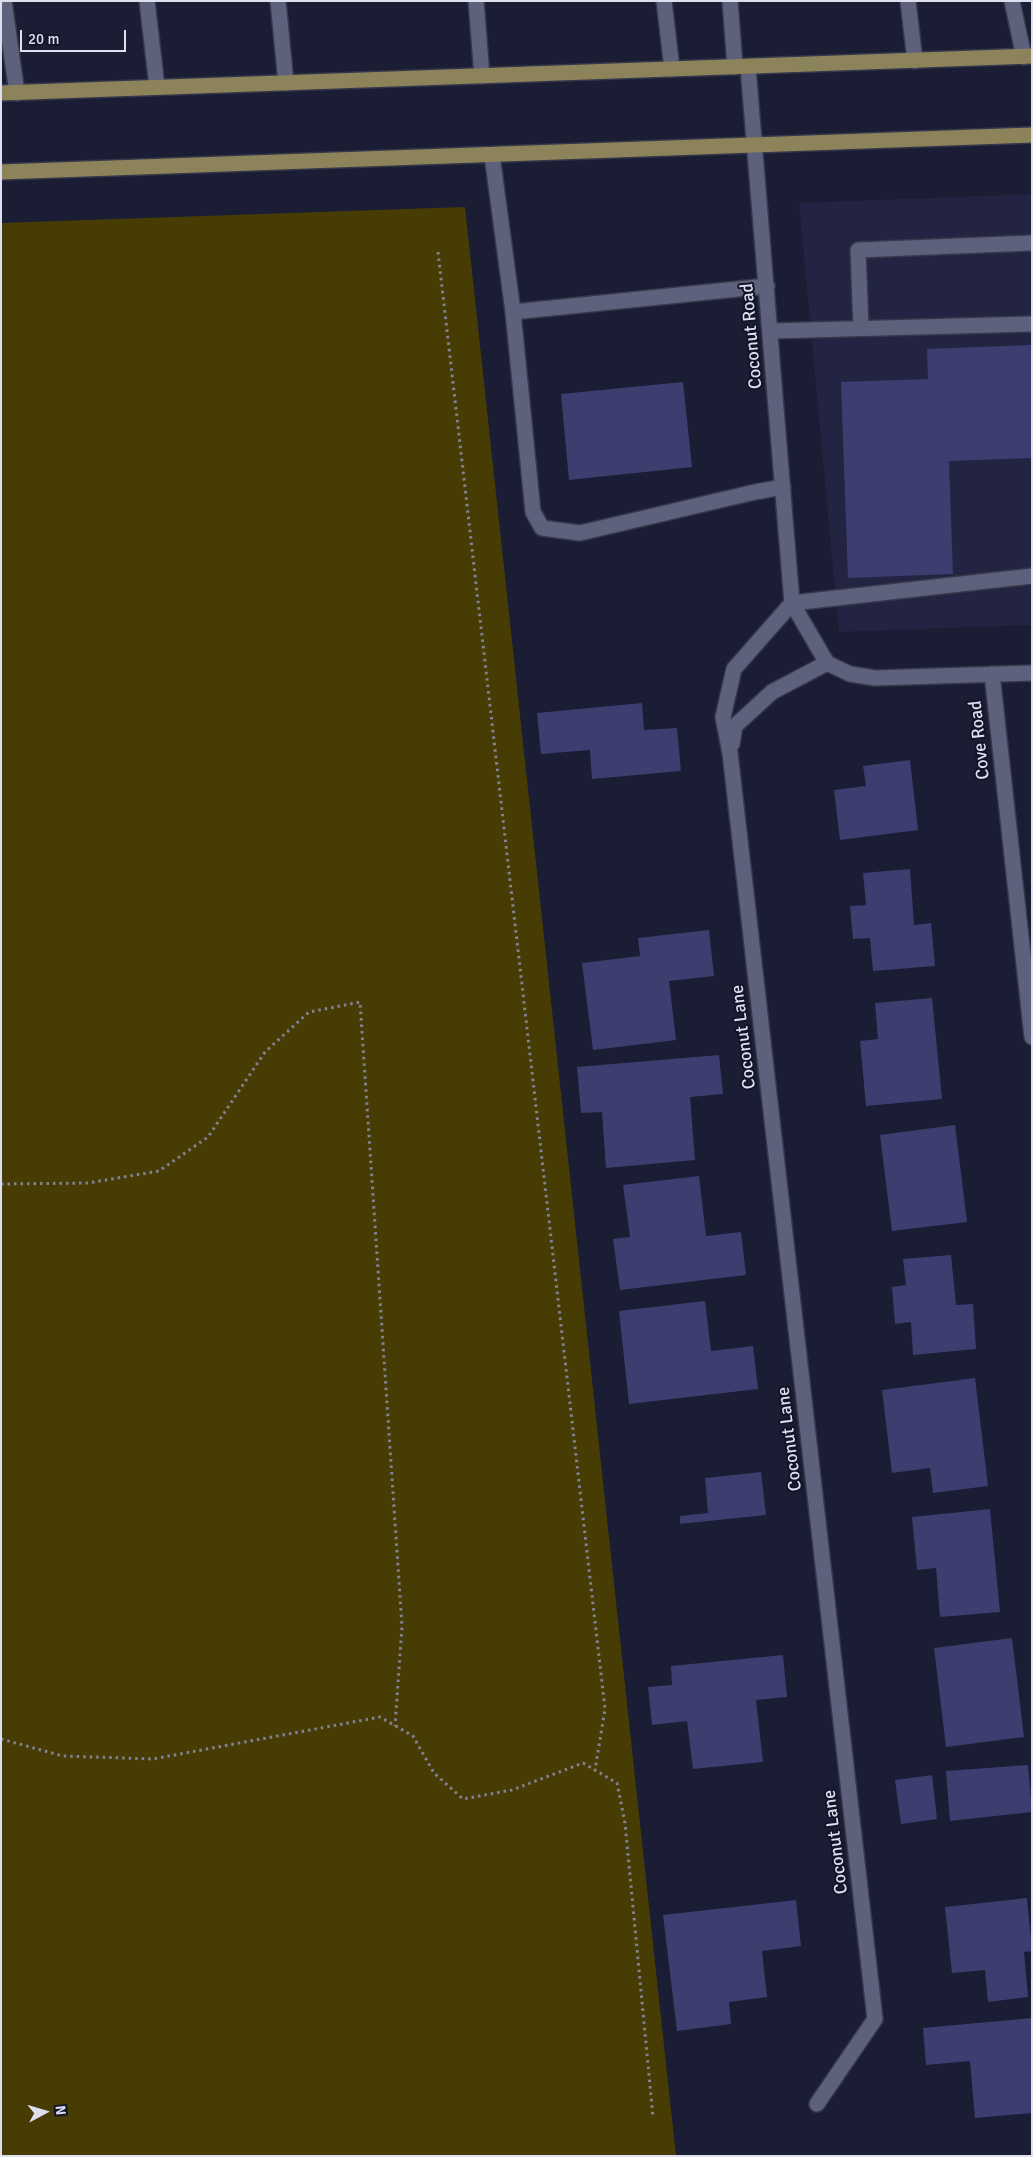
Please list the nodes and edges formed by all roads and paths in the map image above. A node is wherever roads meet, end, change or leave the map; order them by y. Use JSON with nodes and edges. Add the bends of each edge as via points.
{"nodes":[{"id":1,"x":4,"y":1,"type":"edge"},
{"id":2,"x":147,"y":1,"type":"edge"},
{"id":3,"x":278,"y":1,"type":"edge"},
{"id":4,"x":476,"y":1,"type":"edge"},
{"id":5,"x":664,"y":1,"type":"edge"},
{"id":6,"x":730,"y":1,"type":"edge"},
{"id":7,"x":908,"y":1,"type":"edge"},
{"id":8,"x":1012,"y":1,"type":"edge"},
{"id":9,"x":1028,"y":56,"type":"edge"},
{"id":10,"x":915,"y":61,"type":"junction"},
{"id":11,"x":741,"y":67,"type":"junction"},
{"id":12,"x":672,"y":69,"type":"junction"},
{"id":13,"x":482,"y":76,"type":"junction"},
{"id":14,"x":286,"y":83,"type":"junction"},
{"id":15,"x":157,"y":87,"type":"junction"},
{"id":16,"x":17,"y":92,"type":"junction"},
{"id":17,"x":1,"y":93,"type":"edge"},
{"id":18,"x":1032,"y":135,"type":"edge"},
{"id":19,"x":755,"y":145,"type":"junction"},
{"id":20,"x":492,"y":155,"type":"junction"},
{"id":21,"x":1,"y":172,"type":"edge"},
{"id":22,"x":1032,"y":243,"type":"edge"},
{"id":23,"x":438,"y":252,"type":"dead end"},
{"id":24,"x":767,"y":286,"type":"junction"},
{"id":25,"x":513,"y":312,"type":"junction"},
{"id":26,"x":1032,"y":324,"type":"edge"},
{"id":27,"x":861,"y":328,"type":"junction"},
{"id":28,"x":770,"y":332,"type":"junction"},
{"id":29,"x":783,"y":487,"type":"junction"},
{"id":30,"x":1032,"y":576,"type":"edge"},
{"id":31,"x":792,"y":603,"type":"junction"},
{"id":32,"x":826,"y":663,"type":"junction"},
{"id":33,"x":1032,"y":673,"type":"edge"},
{"id":34,"x":992,"y":674,"type":"junction"},
{"id":35,"x":730,"y":753,"type":"junction"},
{"id":36,"x":1032,"y":1037,"type":"edge"},
{"id":37,"x":1,"y":1184,"type":"edge"},
{"id":38,"x":394,"y":1726,"type":"junction"},
{"id":39,"x":1,"y":1739,"type":"edge"},
{"id":40,"x":595,"y":1770,"type":"junction"},
{"id":41,"x":817,"y":2104,"type":"dead end"},
{"id":42,"x":653,"y":2117,"type":"dead end"}],
"edges":[{"from":1,"to":16,"type":"street"},
{"from":2,"to":15,"type":"street"},
{"from":3,"to":14,"type":"street"},
{"from":4,"to":13,"type":"street"},
{"from":5,"to":12,"type":"street"},
{"from":6,"to":11,"type":"street","name":"Coconut Road"},
{"from":7,"to":10,"type":"street"},
{"from":8,"to":9,"type":"street"},
{"from":9,"to":10,"type":"main road"},
{"from":10,"to":11,"type":"main road"},
{"from":11,"to":12,"type":"main road"},
{"from":11,"to":19,"type":"street","name":"Coconut Road"},
{"from":12,"to":13,"type":"main road"},
{"from":13,"to":14,"type":"main road"},
{"from":14,"to":15,"type":"main road"},
{"from":15,"to":16,"type":"main road"},
{"from":16,"to":17,"type":"main road"},
{"from":18,"to":19,"type":"main road"},
{"from":19,"to":20,"type":"main road"},
{"from":19,"to":24,"type":"street","name":"Coconut Road"},
{"from":20,"to":21,"type":"main road"},
{"from":20,"to":25,"type":"street"},
{"from":22,"to":27,"type":"street","via":[[858,250]]},
{"from":23,"to":40,"type":"path","via":[[605,1709]]},
{"from":24,"to":25,"type":"street"},
{"from":24,"to":28,"type":"street","name":"Coconut Road"},
{"from":25,"to":29,"type":"street","via":[[533,512],[542,528],[580,533]]},
{"from":26,"to":27,"type":"street"},
{"from":27,"to":28,"type":"street"},
{"from":28,"to":29,"type":"street","name":"Coconut Road"},
{"from":29,"to":31,"type":"street","name":"Coconut Road"},
{"from":30,"to":31,"type":"street"},
{"from":31,"to":32,"type":"street"},
{"from":31,"to":35,"type":"street","name":"Coconut Lane","via":[[734,669],[723,717]]},
{"from":32,"to":34,"type":"street","name":"Cove Road","via":[[850,674],[876,678]]},
{"from":32,"to":35,"type":"street","name":"Coconut Lane","via":[[772,692],[735,726]]},
{"from":33,"to":34,"type":"street"},
{"from":34,"to":36,"type":"street","name":"Cove Road"},
{"from":35,"to":41,"type":"street","name":"Coconut Lane","via":[[875,2019]]},
{"from":37,"to":38,"type":"path","via":[[88,1183],[159,1171],[208,1137],[264,1052],[309,1012],[360,1002],[402,1626]]},
{"from":38,"to":39,"type":"path","via":[[380,1717],[153,1759],[64,1756]]},
{"from":38,"to":40,"type":"path","via":[[413,1736],[434,1773],[463,1798],[512,1790],[583,1763]]},
{"from":40,"to":42,"type":"path","via":[[617,1783],[625,1823]]}]}
